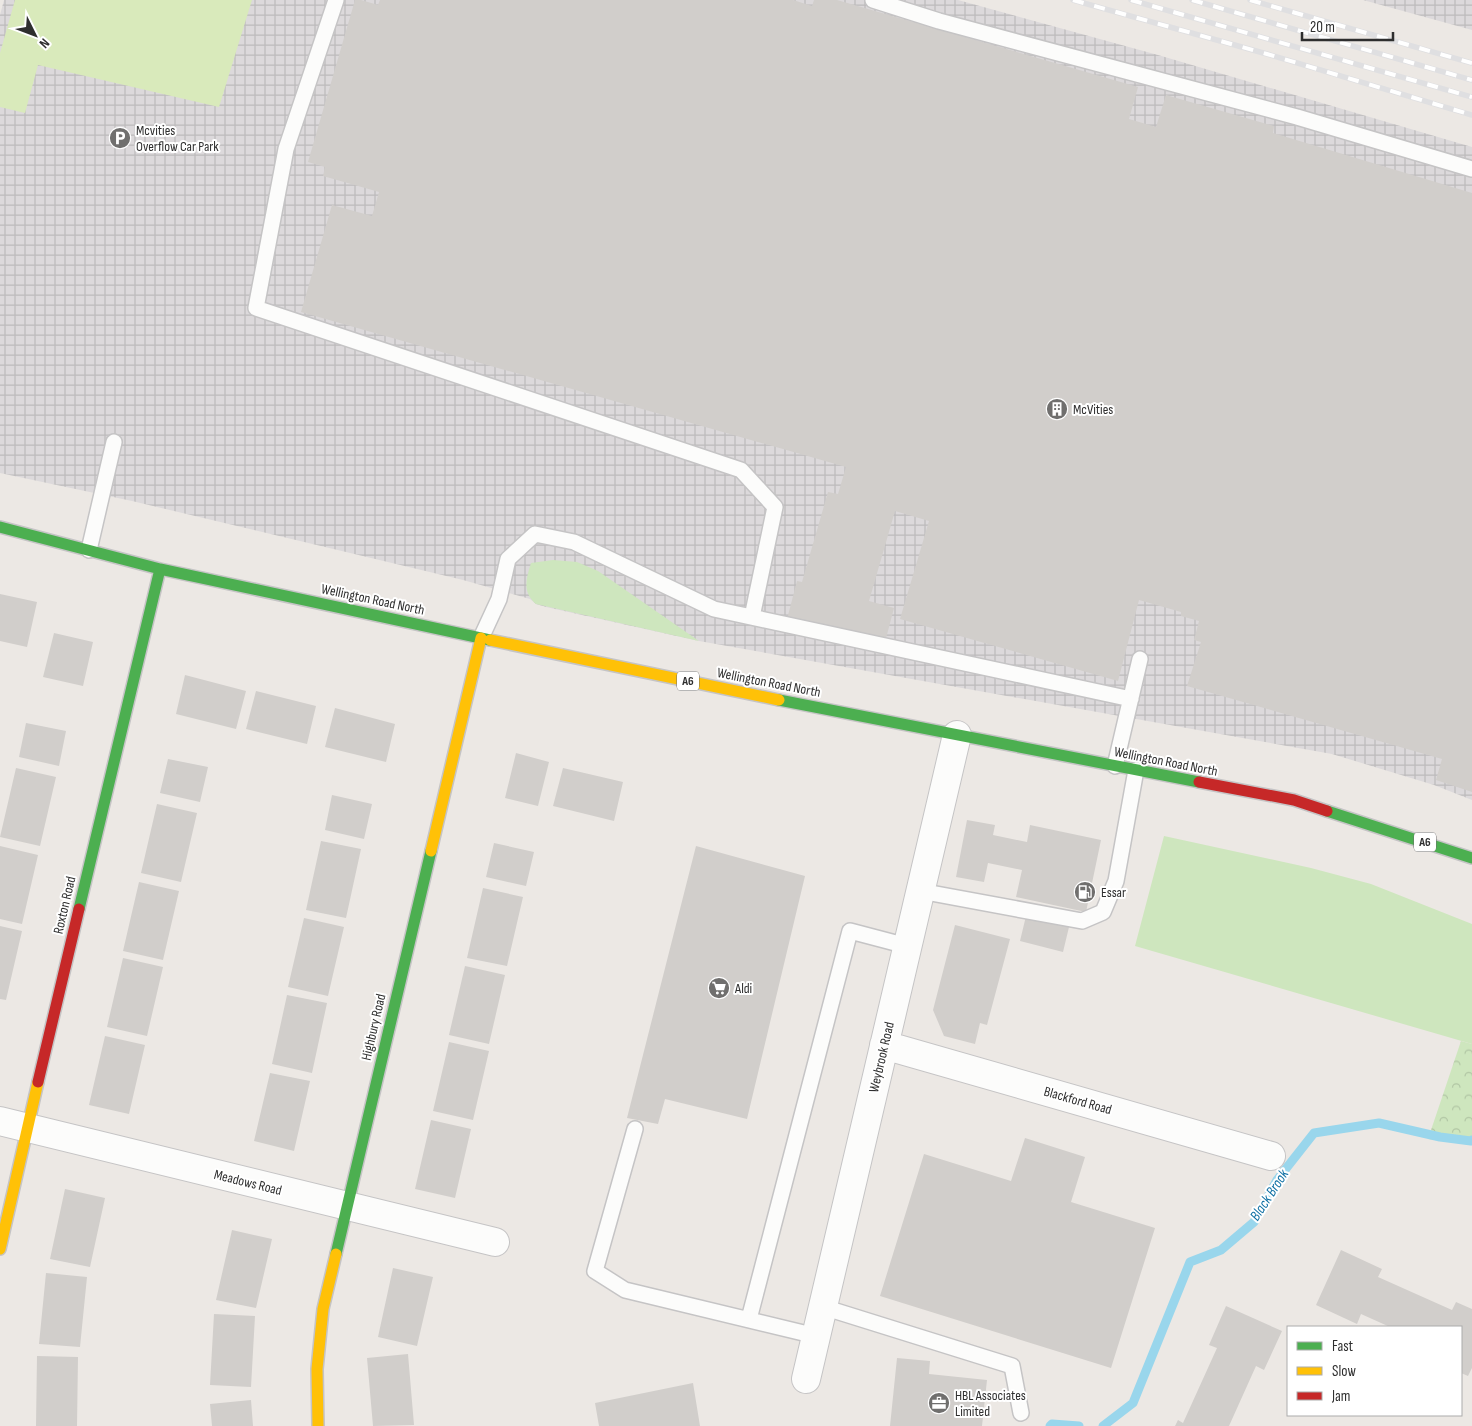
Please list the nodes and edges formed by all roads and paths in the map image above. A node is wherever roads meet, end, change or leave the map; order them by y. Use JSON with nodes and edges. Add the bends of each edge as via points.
{"nodes":[{"id":1,"x":336,"y":0,"type":"edge"},
{"id":2,"x":873,"y":0,"type":"edge"},
{"id":3,"x":1472,"y":168,"type":"edge"},
{"id":4,"x":114,"y":442,"type":"dead end"},
{"id":5,"x":0,"y":527,"type":"edge"},
{"id":6,"x":89,"y":550,"type":"junction"},
{"id":7,"x":160,"y":568,"type":"junction"},
{"id":8,"x":752,"y":617,"type":"junction"},
{"id":9,"x":480,"y":638,"type":"junction"},
{"id":10,"x":1140,"y":659,"type":"dead end"},
{"id":11,"x":1131,"y":699,"type":"junction"},
{"id":12,"x":957,"y":735,"type":"junction"},
{"id":13,"x":1115,"y":766,"type":"junction"},
{"id":14,"x":1136,"y":770,"type":"junction"},
{"id":15,"x":1472,"y":858,"type":"edge"},
{"id":16,"x":920,"y":891,"type":"junction"},
{"id":17,"x":907,"y":946,"type":"junction"},
{"id":18,"x":884,"y":1045,"type":"junction"},
{"id":19,"x":0,"y":1121,"type":"edge"},
{"id":20,"x":27,"y":1128,"type":"junction"},
{"id":21,"x":635,"y":1129,"type":"dead end"},
{"id":22,"x":1271,"y":1156,"type":"dead end"},
{"id":23,"x":347,"y":1206,"type":"junction"},
{"id":24,"x":496,"y":1242,"type":"dead end"},
{"id":25,"x":0,"y":1250,"type":"edge"},
{"id":26,"x":823,"y":1307,"type":"junction"},
{"id":27,"x":749,"y":1320,"type":"junction"},
{"id":28,"x":816,"y":1336,"type":"junction"},
{"id":29,"x":806,"y":1379,"type":"dead end"},
{"id":30,"x":1020,"y":1413,"type":"dead end"},
{"id":31,"x":318,"y":1426,"type":"edge"}],
"edges":[{"from":1,"to":8,"type":"lane","via":[[286,148],[256,308],[741,470],[775,507]]},
{"from":2,"to":3,"type":"lane"},
{"from":4,"to":6,"type":"lane"},
{"from":5,"to":6,"type":"main road","name":"Wellington Road North","number":"A6"},
{"from":6,"to":7,"type":"main road","name":"Wellington Road North","number":"A6"},
{"from":7,"to":9,"type":"main road","name":"Wellington Road North","number":"A6"},
{"from":7,"to":20,"type":"main road","name":"Roxton Road"},
{"from":8,"to":9,"type":"lane","via":[[714,609],[574,542],[535,534],[508,560],[499,599]]},
{"from":8,"to":11,"type":"lane"},
{"from":9,"to":12,"type":"main road","name":"Wellington Road North","number":"A6"},
{"from":9,"to":23,"type":"main road","name":"Highbury Road"},
{"from":10,"to":11,"type":"lane"},
{"from":11,"to":13,"type":"lane"},
{"from":12,"to":13,"type":"main road","name":"Wellington Road North","number":"A6"},
{"from":12,"to":16,"type":"street","name":"Weybrook Road"},
{"from":13,"to":14,"type":"main road","name":"Wellington Road North","number":"A6"},
{"from":14,"to":15,"type":"main road","name":"Wellington Road North","number":"A6","via":[[1294,800]]},
{"from":14,"to":16,"type":"lane","via":[[1116,881],[1103,912],[1082,921]]},
{"from":16,"to":17,"type":"street","name":"Weybrook Road"},
{"from":17,"to":18,"type":"street","name":"Weybrook Road"},
{"from":17,"to":27,"type":"lane","via":[[850,931]]},
{"from":18,"to":22,"type":"street","name":"Blackford Road"},
{"from":18,"to":26,"type":"street","name":"Weybrook Road"},
{"from":19,"to":20,"type":"street","name":"Meadows Road"},
{"from":20,"to":23,"type":"street","name":"Meadows Road"},
{"from":20,"to":25,"type":"main road","name":"Roxton Road"},
{"from":21,"to":27,"type":"lane","via":[[595,1271],[626,1290]]},
{"from":23,"to":24,"type":"street","name":"Meadows Road"},
{"from":23,"to":31,"type":"main road","name":"Highbury Road","via":[[323,1309],[317,1369]]},
{"from":26,"to":28,"type":"street","name":"Weybrook Road"},
{"from":26,"to":30,"type":"lane","via":[[1012,1366]]},
{"from":27,"to":28,"type":"lane"},
{"from":28,"to":29,"type":"street","name":"Weybrook Road"}]}
